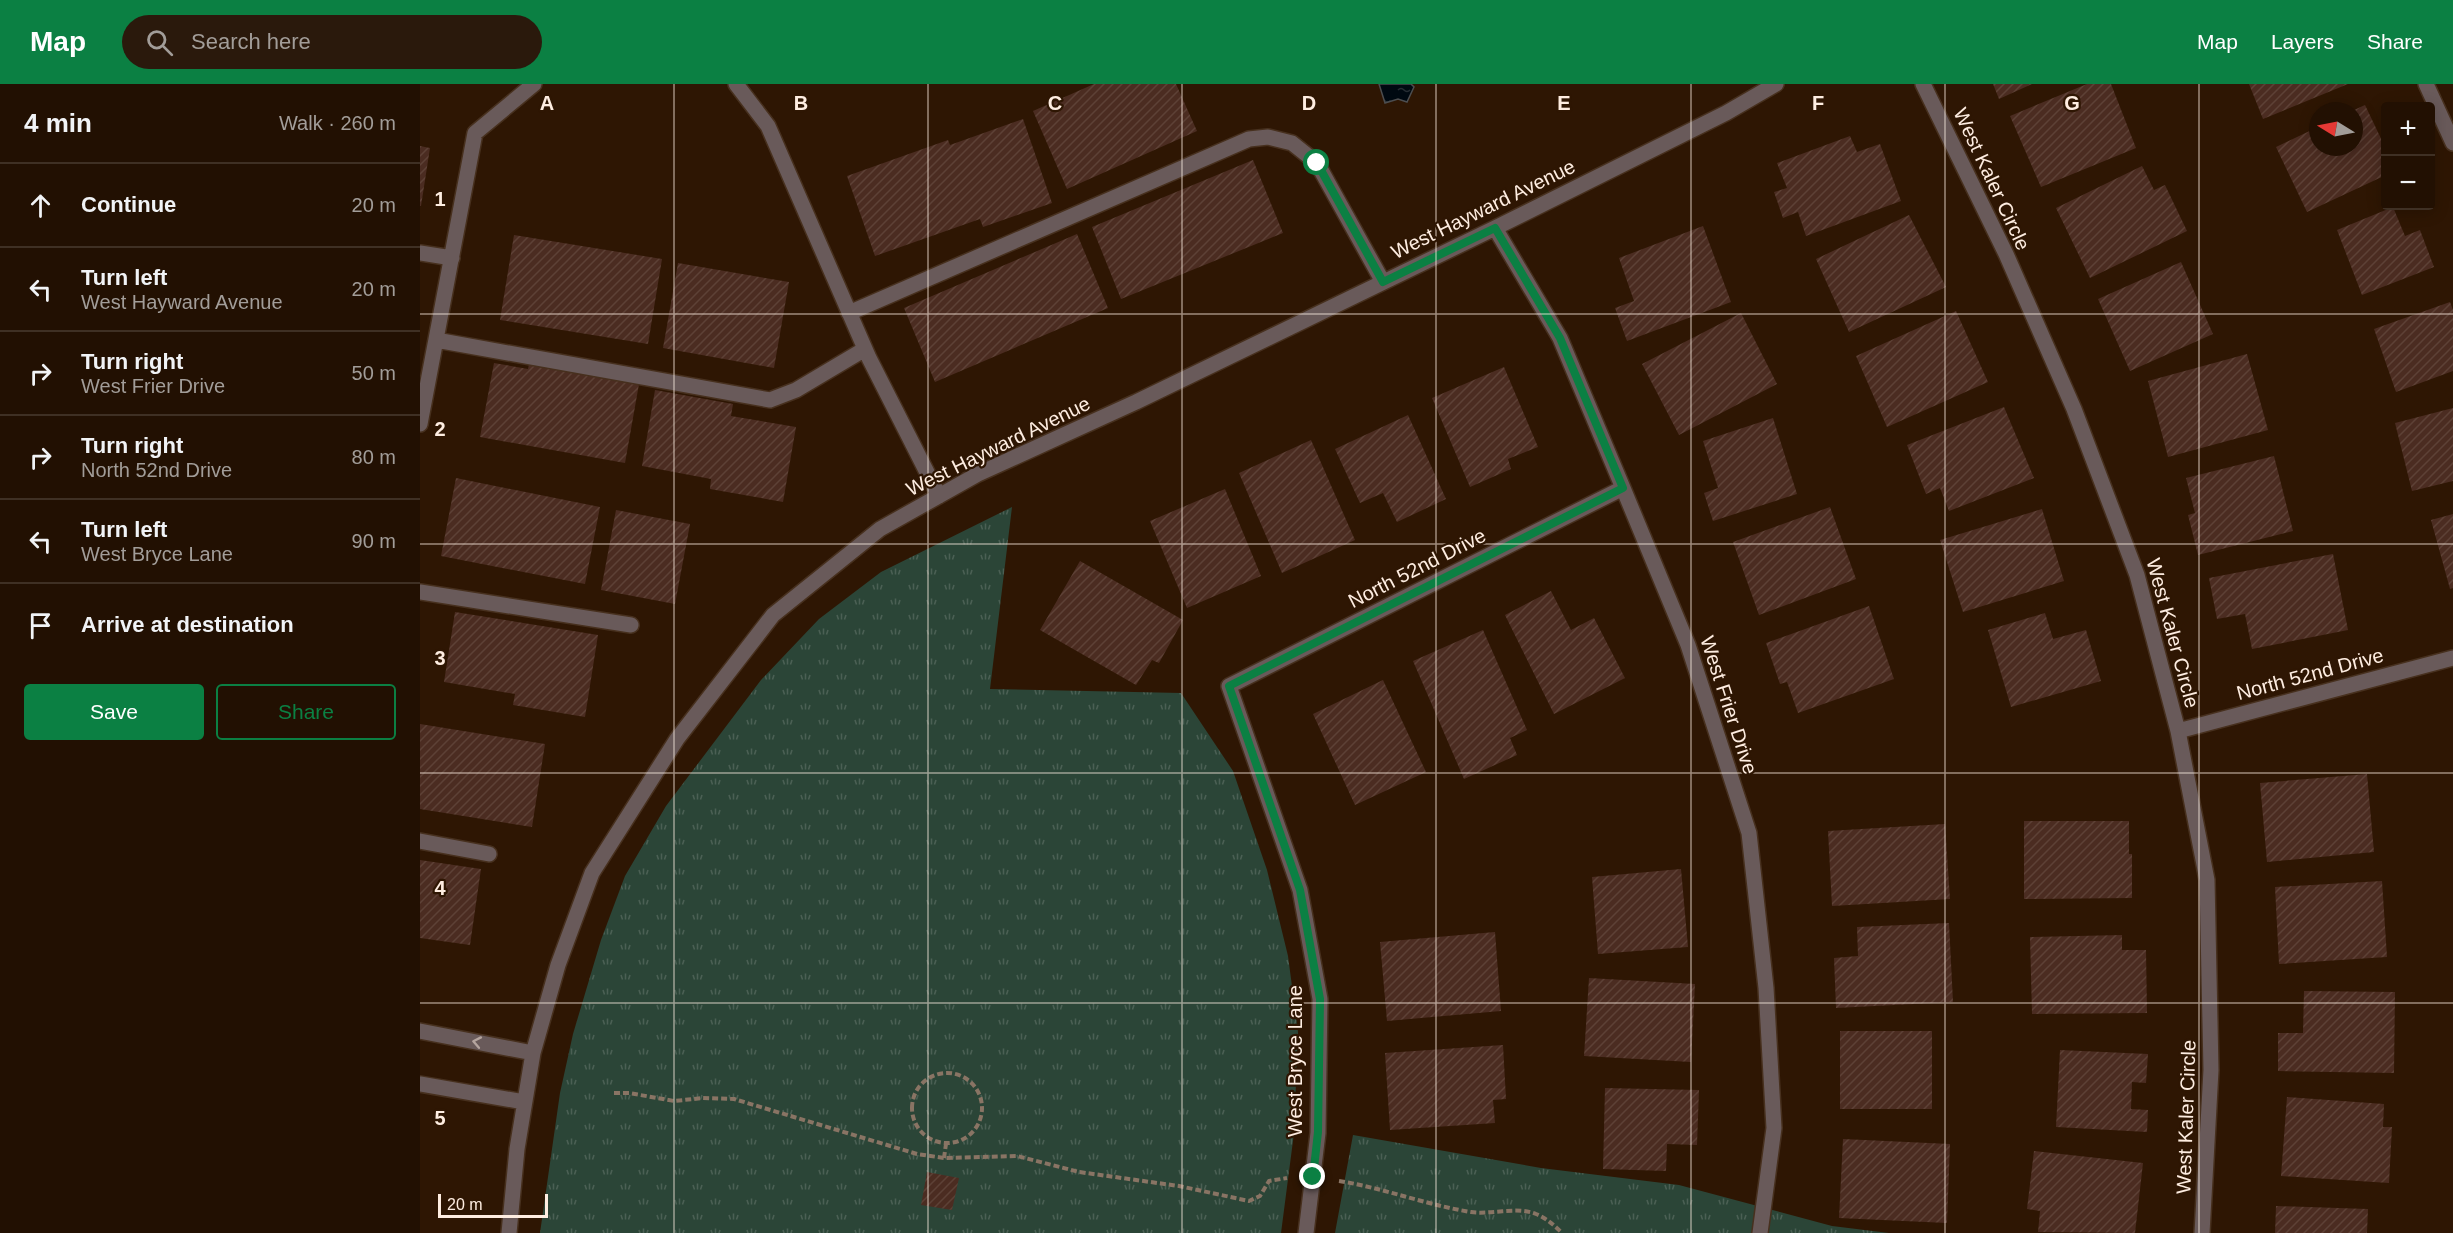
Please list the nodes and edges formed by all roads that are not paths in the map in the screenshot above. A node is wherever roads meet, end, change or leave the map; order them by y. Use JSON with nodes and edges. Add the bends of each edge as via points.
{"nodes":[{"id":1,"x":534,"y":84,"type":"edge"},
{"id":2,"x":736,"y":84,"type":"edge"},
{"id":3,"x":1776,"y":84,"type":"edge"},
{"id":4,"x":1923,"y":84,"type":"edge"},
{"id":5,"x":2427,"y":84,"type":"edge"},
{"id":6,"x":2453,"y":143,"type":"edge"},
{"id":7,"x":1495,"y":228,"type":"junction"},
{"id":8,"x":420,"y":253,"type":"edge"},
{"id":9,"x":452,"y":258,"type":"junction"},
{"id":10,"x":1383,"y":282,"type":"junction"},
{"id":11,"x":849,"y":313,"type":"junction"},
{"id":12,"x":436,"y":340,"type":"junction"},
{"id":13,"x":865,"y":349,"type":"junction"},
{"id":14,"x":420,"y":424,"type":"edge"},
{"id":15,"x":1623,"y":488,"type":"junction"},
{"id":16,"x":939,"y":496,"type":"junction"},
{"id":17,"x":420,"y":592,"type":"edge"},
{"id":18,"x":631,"y":625,"type":"dead end"},
{"id":19,"x":2453,"y":658,"type":"edge"},
{"id":20,"x":1229,"y":686,"type":"joint"},
{"id":21,"x":2178,"y":731,"type":"junction"},
{"id":22,"x":420,"y":841,"type":"edge"},
{"id":23,"x":489,"y":854,"type":"dead end"},
{"id":24,"x":420,"y":1031,"type":"edge"},
{"id":25,"x":533,"y":1053,"type":"junction"},
{"id":26,"x":420,"y":1084,"type":"edge"},
{"id":27,"x":524,"y":1102,"type":"junction"},
{"id":28,"x":509,"y":1233,"type":"edge"},
{"id":29,"x":1306,"y":1233,"type":"edge"},
{"id":30,"x":1760,"y":1233,"type":"edge"},
{"id":31,"x":2202,"y":1233,"type":"edge"}],
"edges":[{"from":1,"to":9,"type":"street","via":[[475,133]]},
{"from":2,"to":11,"type":"street","via":[[768,126]]},
{"from":3,"to":7,"type":"street","name":"West Hayward Avenue","via":[[1726,113]]},
{"from":4,"to":21,"type":"street","name":"West Kaler Circle","via":[[2006,254],[2074,409],[2137,575]]},
{"from":5,"to":6,"type":"street"},
{"from":7,"to":10,"type":"street","name":"West Hayward Avenue"},
{"from":7,"to":15,"type":"street","name":"West Frier Drive","via":[[1560,338]]},
{"from":8,"to":9,"type":"street"},
{"from":9,"to":12,"type":"street"},
{"from":10,"to":11,"type":"street","via":[[1317,163],[1292,143],[1249,139]]},
{"from":10,"to":16,"type":"street","name":"West Hayward Avenue"},
{"from":11,"to":13,"type":"street"},
{"from":12,"to":13,"type":"street","via":[[770,400],[796,390]]},
{"from":12,"to":14,"type":"street"},
{"from":13,"to":16,"type":"street"},
{"from":15,"to":20,"type":"street","name":"North 52nd Drive"},
{"from":15,"to":30,"type":"street","name":"West Frier Drive","via":[[1688,645],[1749,833],[1766,988],[1774,1128]]},
{"from":16,"to":25,"type":"street","name":"West Hayward Avenue","via":[[880,529],[773,615],[677,739],[592,873],[558,965]]},
{"from":17,"to":18,"type":"street"},
{"from":19,"to":21,"type":"street","name":"North 52nd Drive"},
{"from":20,"to":29,"type":"street","name":"West Bryce Lane","via":[[1300,890],[1320,999],[1318,1132]]},
{"from":21,"to":31,"type":"street","name":"West Kaler Circle","via":[[2207,880],[2211,1070]]},
{"from":22,"to":23,"type":"street"},
{"from":25,"to":24,"type":"street","one_way":true},
{"from":25,"to":27,"type":"street","name":"West Hayward Avenue"},
{"from":26,"to":27,"type":"street"},
{"from":27,"to":28,"type":"street","name":"West Hayward Avenue"}]}
